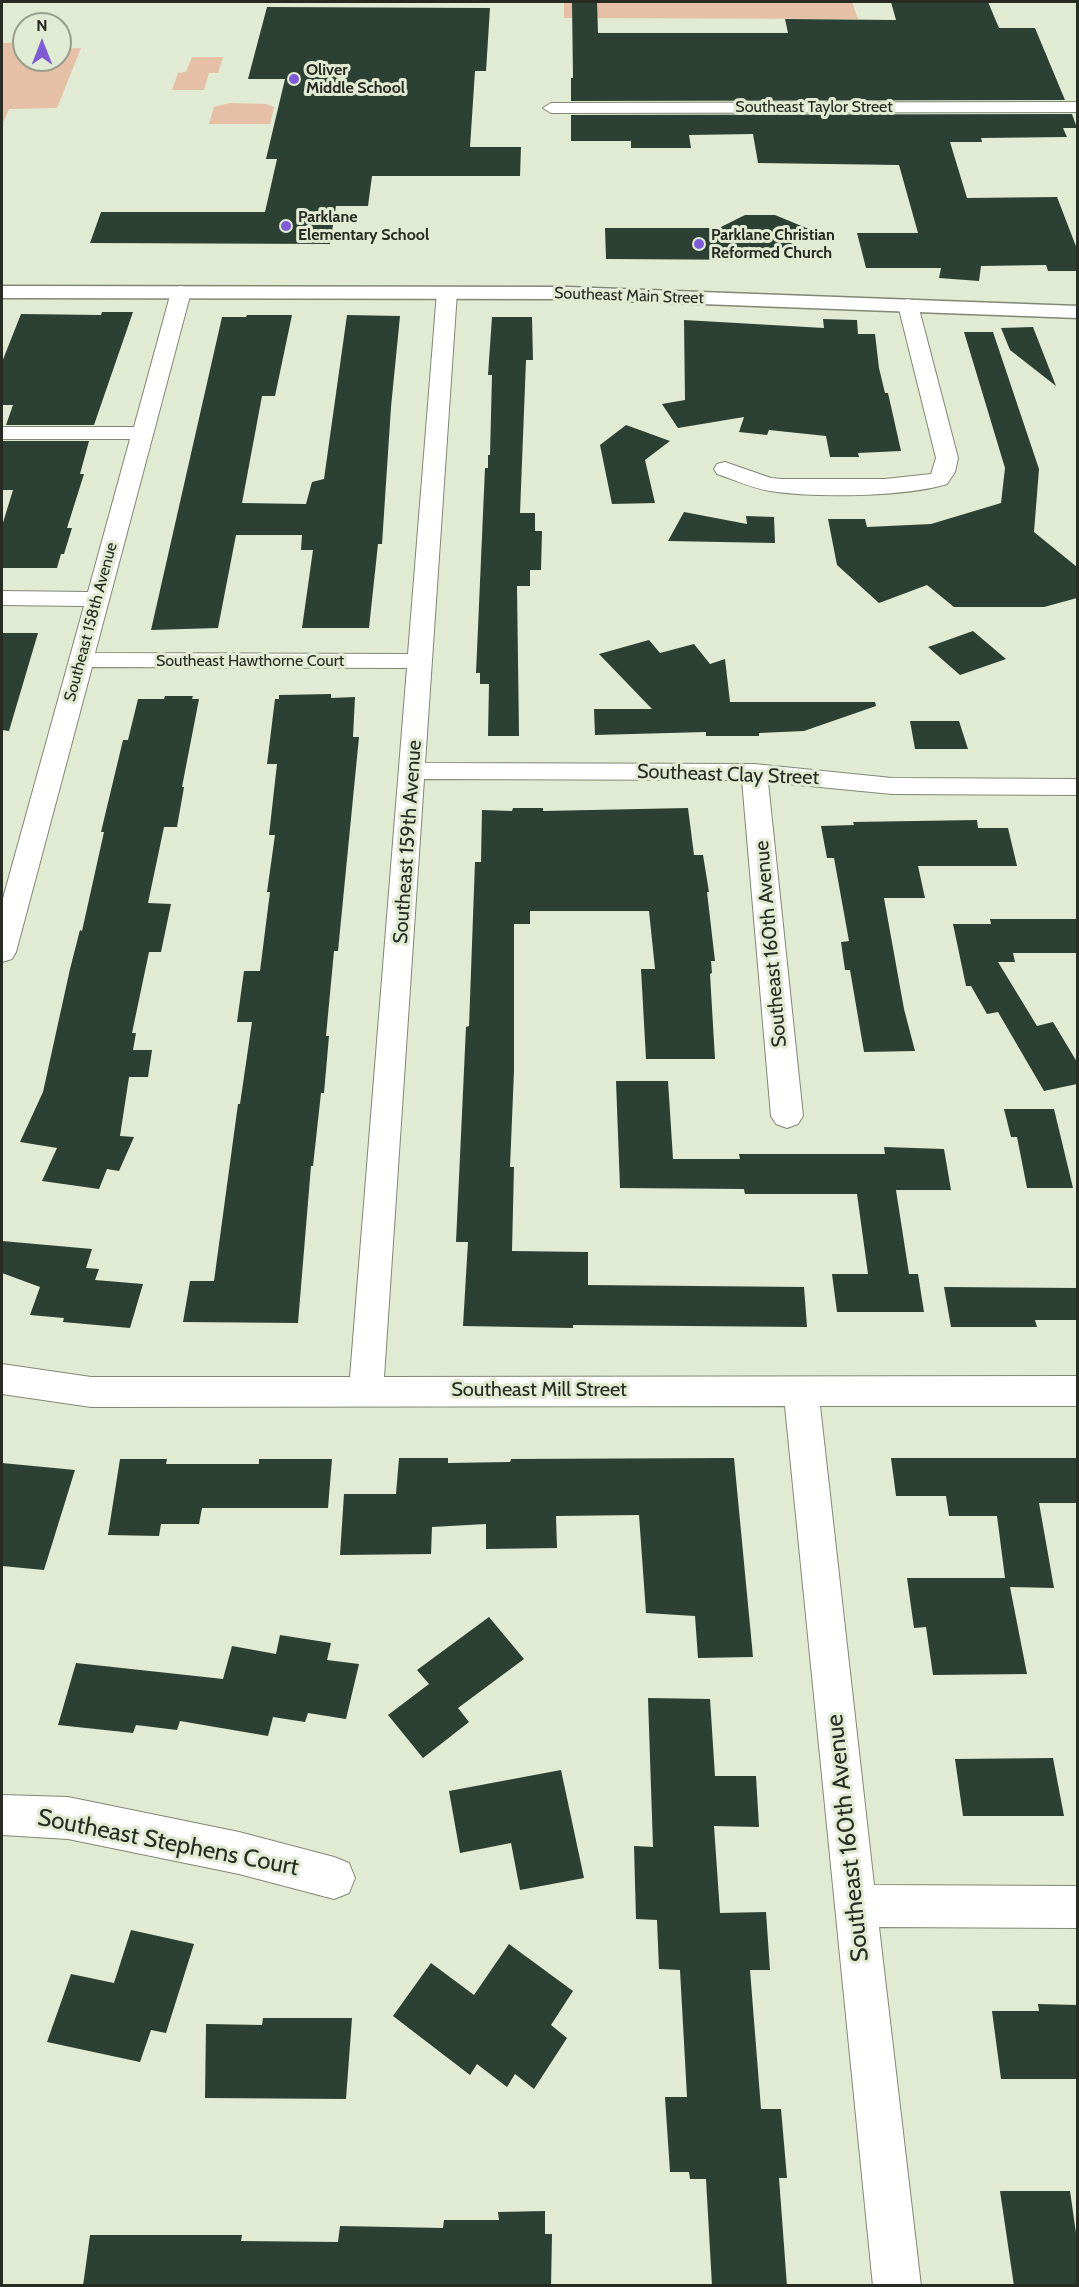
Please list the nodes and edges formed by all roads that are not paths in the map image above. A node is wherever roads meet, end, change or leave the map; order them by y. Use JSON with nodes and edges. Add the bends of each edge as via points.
{"nodes":[{"id":1,"x":1077,"y":107,"type":"edge"},
{"id":2,"x":551,"y":108,"type":"dead end"},
{"id":3,"x":2,"y":292,"type":"edge"},
{"id":4,"x":181,"y":292,"type":"junction"},
{"id":5,"x":447,"y":292,"type":"junction"},
{"id":6,"x":908,"y":305,"type":"junction"},
{"id":7,"x":1077,"y":312,"type":"edge"},
{"id":8,"x":2,"y":433,"type":"edge"},
{"id":9,"x":143,"y":434,"type":"junction"},
{"id":10,"x":725,"y":469,"type":"dead end"},
{"id":11,"x":2,"y":598,"type":"edge"},
{"id":12,"x":96,"y":599,"type":"junction"},
{"id":13,"x":80,"y":660,"type":"junction"},
{"id":14,"x":420,"y":661,"type":"junction"},
{"id":15,"x":413,"y":771,"type":"junction"},
{"id":16,"x":754,"y":772,"type":"junction"},
{"id":17,"x":1077,"y":787,"type":"edge"},
{"id":18,"x":2,"y":952,"type":"edge"},
{"id":19,"x":787,"y":1116,"type":"dead end"},
{"id":20,"x":2,"y":1380,"type":"edge"},
{"id":21,"x":366,"y":1390,"type":"junction"},
{"id":22,"x":801,"y":1390,"type":"junction"},
{"id":23,"x":1077,"y":1391,"type":"edge"},
{"id":24,"x":2,"y":1815,"type":"edge"},
{"id":25,"x":334,"y":1878,"type":"dead end"},
{"id":26,"x":855,"y":1906,"type":"junction"},
{"id":27,"x":1077,"y":1907,"type":"edge"},
{"id":28,"x":897,"y":2286,"type":"edge"}],
"edges":[{"from":1,"to":2,"type":"street","name":"Southeast Taylor Street"},
{"from":3,"to":4,"type":"street","name":"Southeast Main Street"},
{"from":4,"to":5,"type":"street","name":"Southeast Main Street"},
{"from":4,"to":9,"type":"street","name":"Southeast 158th Avenue"},
{"from":5,"to":6,"type":"street","name":"Southeast Main Street"},
{"from":5,"to":14,"type":"street","name":"Southeast 159th Avenue"},
{"from":6,"to":7,"type":"street","name":"Southeast Main Street"},
{"from":6,"to":10,"type":"street","via":[[947,458],[940,478],[928,484],[899,486],[770,484]]},
{"from":8,"to":9,"type":"street"},
{"from":9,"to":12,"type":"street","name":"Southeast 158th Avenue"},
{"from":11,"to":12,"type":"street"},
{"from":12,"to":13,"type":"street","name":"Southeast 158th Avenue"},
{"from":13,"to":14,"type":"street","name":"Southeast Hawthorne Court"},
{"from":13,"to":18,"type":"street","name":"Southeast 158th Avenue"},
{"from":14,"to":15,"type":"street","name":"Southeast 159th Avenue"},
{"from":15,"to":16,"type":"street","name":"Southeast Clay Street"},
{"from":15,"to":21,"type":"street","name":"Southeast 159th Avenue"},
{"from":16,"to":17,"type":"street","name":"Southeast Clay Street","via":[[892,786]]},
{"from":16,"to":19,"type":"street","name":"Southeast 160th Avenue"},
{"from":20,"to":21,"type":"street","name":"Southeast Mill Street","via":[[91,1392]]},
{"from":21,"to":22,"type":"street","name":"Southeast Mill Street"},
{"from":22,"to":23,"type":"street","name":"Southeast Mill Street"},
{"from":22,"to":26,"type":"street","name":"Southeast 160th Avenue"},
{"from":24,"to":25,"type":"street","name":"Southeast Stephens Court","via":[[68,1818],[238,1853]]},
{"from":26,"to":27,"type":"street"},
{"from":26,"to":28,"type":"street","name":"Southeast 160th Avenue"}]}
